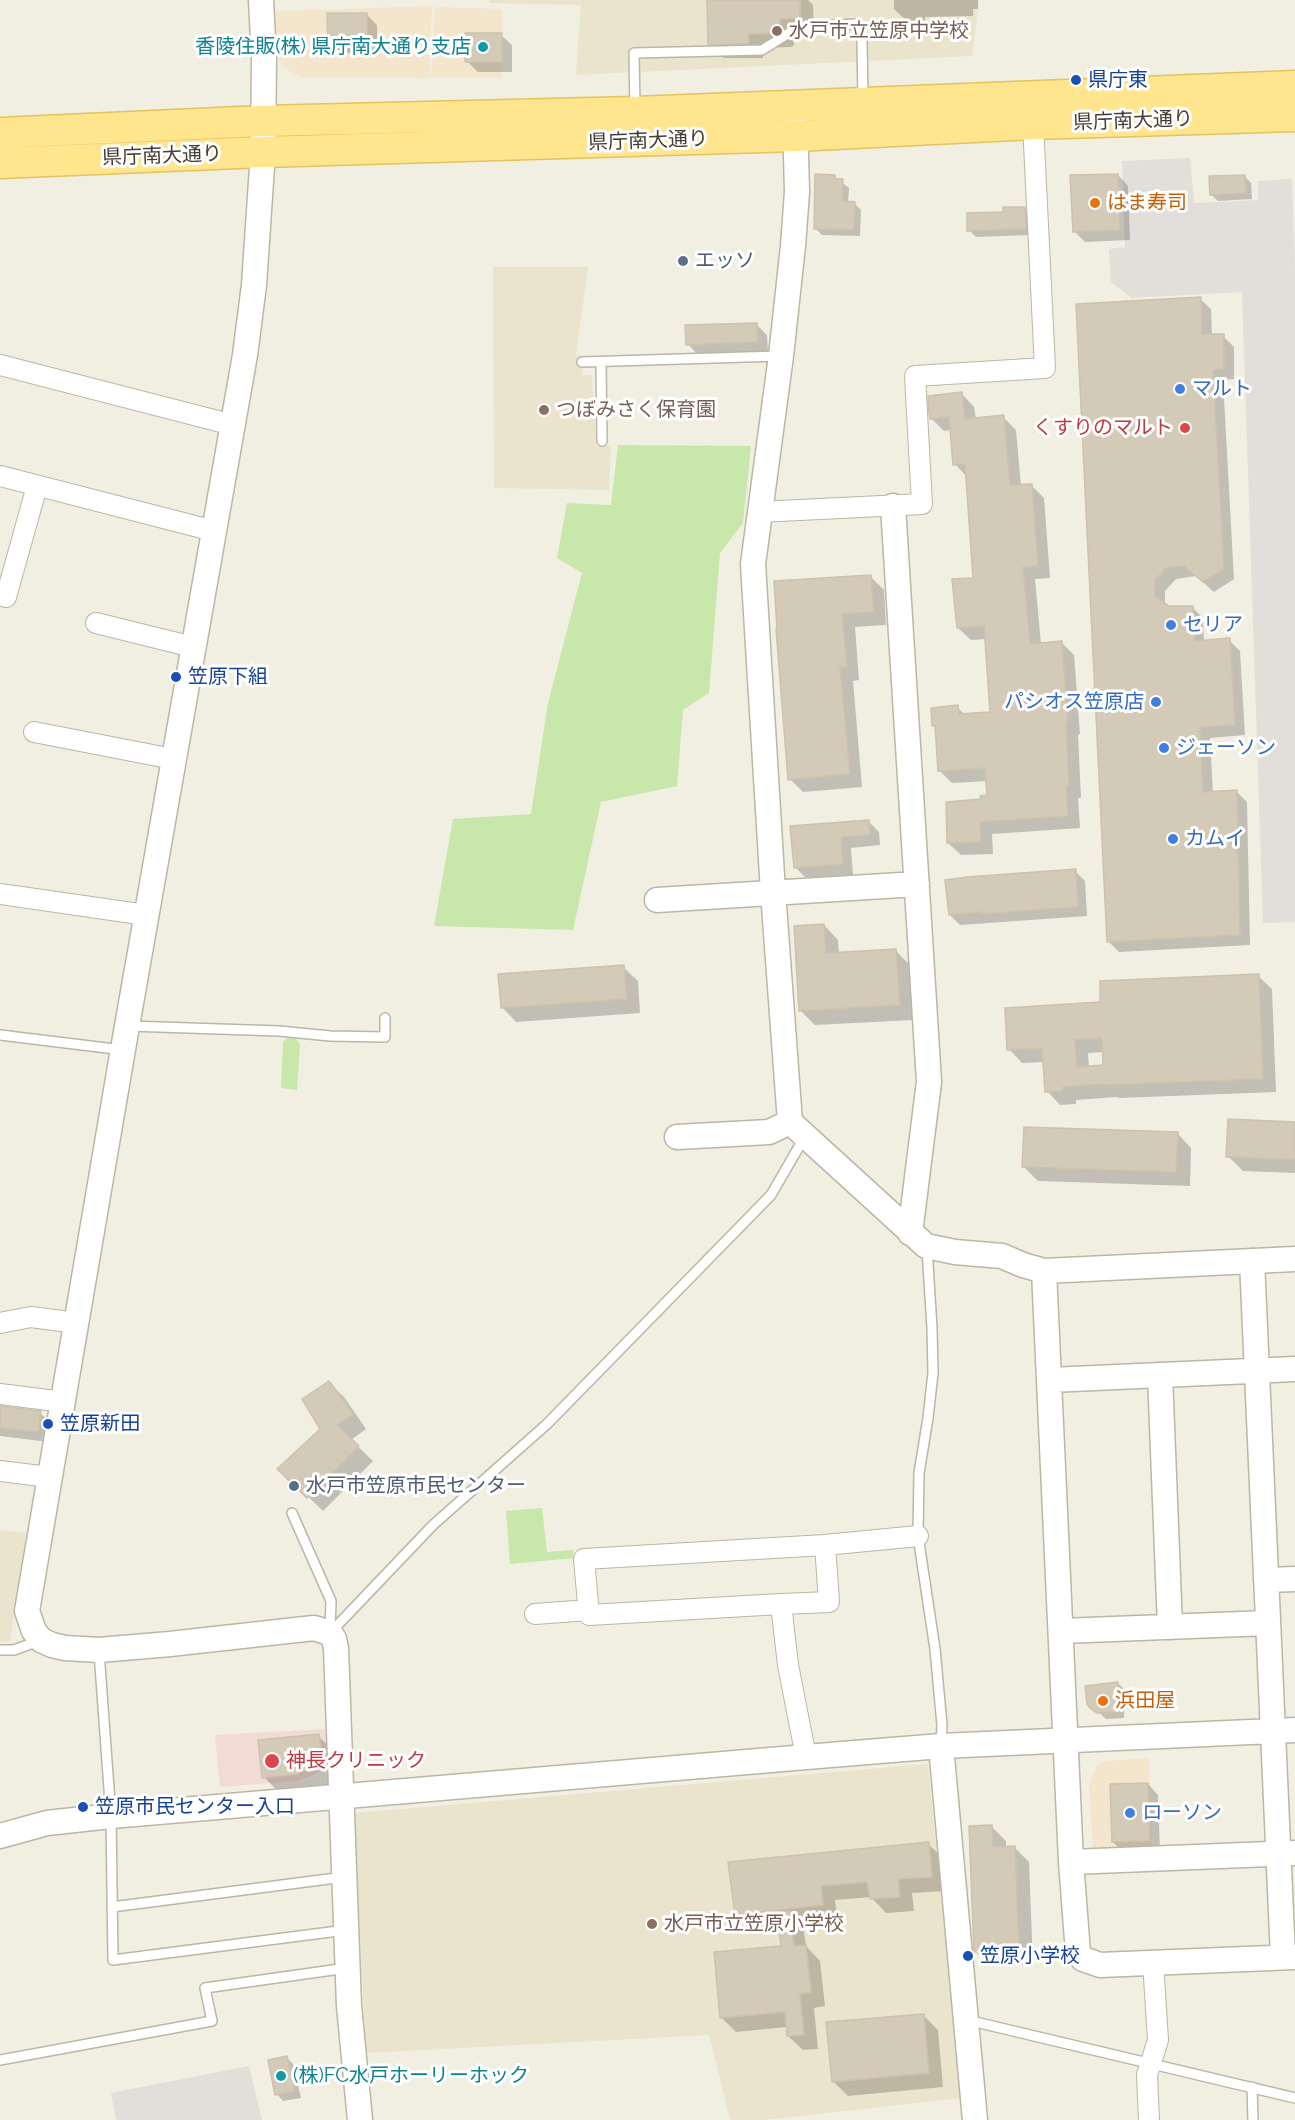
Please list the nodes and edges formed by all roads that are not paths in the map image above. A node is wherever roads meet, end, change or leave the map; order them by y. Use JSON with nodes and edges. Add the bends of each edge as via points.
{"nodes":[{"id":1,"x":261,"y":0,"type":"edge"},
{"id":2,"x":1295,"y":86,"type":"edge"},
{"id":3,"x":863,"y":102,"type":"junction"},
{"id":4,"x":795,"y":105,"type":"junction"},
{"id":5,"x":635,"y":111,"type":"junction"},
{"id":6,"x":1295,"y":116,"type":"edge"},
{"id":7,"x":263,"y":121,"type":"junction"},
{"id":8,"x":1033,"y":124,"type":"junction"},
{"id":9,"x":0,"y":132,"type":"edge"},
{"id":10,"x":796,"y":136,"type":"junction"},
{"id":11,"x":263,"y":152,"type":"junction"},
{"id":12,"x":0,"y":163,"type":"edge"},
{"id":13,"x":781,"y":356,"type":"junction"},
{"id":14,"x":582,"y":362,"type":"dead end"},
{"id":15,"x":601,"y":362,"type":"junction"},
{"id":16,"x":0,"y":365,"type":"edge"},
{"id":17,"x":233,"y":425,"type":"junction"},
{"id":18,"x":602,"y":441,"type":"dead end"},
{"id":19,"x":0,"y":476,"type":"edge"},
{"id":20,"x":36,"y":486,"type":"junction"},
{"id":21,"x":893,"y":506,"type":"junction"},
{"id":22,"x":759,"y":512,"type":"junction"},
{"id":23,"x":214,"y":531,"type":"junction"},
{"id":24,"x":0,"y":595,"type":"edge"},
{"id":25,"x":96,"y":623,"type":"dead end"},
{"id":26,"x":193,"y":647,"type":"junction"},
{"id":27,"x":34,"y":732,"type":"dead end"},
{"id":28,"x":173,"y":759,"type":"junction"},
{"id":29,"x":917,"y":884,"type":"junction"},
{"id":30,"x":773,"y":892,"type":"junction"},
{"id":31,"x":0,"y":894,"type":"edge"},
{"id":32,"x":657,"y":900,"type":"dead end"},
{"id":33,"x":146,"y":915,"type":"junction"},
{"id":34,"x":385,"y":1018,"type":"dead end"},
{"id":35,"x":126,"y":1026,"type":"junction"},
{"id":36,"x":0,"y":1035,"type":"edge"},
{"id":37,"x":123,"y":1050,"type":"junction"},
{"id":38,"x":797,"y":1129,"type":"junction"},
{"id":39,"x":677,"y":1137,"type":"dead end"},
{"id":40,"x":918,"y":1239,"type":"junction"},
{"id":41,"x":1295,"y":1259,"type":"edge"},
{"id":42,"x":1252,"y":1261,"type":"junction"},
{"id":43,"x":1044,"y":1270,"type":"junction"},
{"id":44,"x":0,"y":1323,"type":"edge"},
{"id":45,"x":77,"y":1323,"type":"junction"},
{"id":46,"x":1295,"y":1369,"type":"edge"},
{"id":47,"x":1257,"y":1371,"type":"junction"},
{"id":48,"x":1160,"y":1375,"type":"junction"},
{"id":49,"x":1050,"y":1380,"type":"junction"},
{"id":50,"x":0,"y":1394,"type":"edge"},
{"id":51,"x":64,"y":1402,"type":"junction"},
{"id":52,"x":0,"y":1471,"type":"edge"},
{"id":53,"x":50,"y":1477,"type":"junction"},
{"id":54,"x":292,"y":1513,"type":"dead end"},
{"id":55,"x":918,"y":1536,"type":"junction"},
{"id":56,"x":825,"y":1545,"type":"junction"},
{"id":57,"x":1295,"y":1579,"type":"edge"},
{"id":58,"x":1266,"y":1580,"type":"junction"},
{"id":59,"x":782,"y":1604,"type":"junction"},
{"id":60,"x":589,"y":1610,"type":"junction"},
{"id":61,"x":535,"y":1614,"type":"dead end"},
{"id":62,"x":1268,"y":1623,"type":"junction"},
{"id":63,"x":1170,"y":1627,"type":"junction"},
{"id":64,"x":1061,"y":1631,"type":"junction"},
{"id":65,"x":330,"y":1633,"type":"junction"},
{"id":66,"x":41,"y":1640,"type":"junction"},
{"id":67,"x":0,"y":1650,"type":"edge"},
{"id":68,"x":99,"y":1650,"type":"junction"},
{"id":69,"x":1284,"y":1730,"type":"edge"},
{"id":70,"x":1066,"y":1740,"type":"junction"},
{"id":71,"x":941,"y":1746,"type":"junction"},
{"id":72,"x":806,"y":1757,"type":"junction"},
{"id":73,"x":340,"y":1797,"type":"junction"},
{"id":74,"x":111,"y":1816,"type":"junction"},
{"id":75,"x":0,"y":1836,"type":"edge"},
{"id":76,"x":1286,"y":1853,"type":"edge"},
{"id":77,"x":1071,"y":1862,"type":"junction"},
{"id":78,"x":344,"y":1877,"type":"junction"},
{"id":79,"x":112,"y":1907,"type":"junction"},
{"id":80,"x":346,"y":1930,"type":"junction"},
{"id":81,"x":1289,"y":1957,"type":"edge"},
{"id":82,"x":1153,"y":1962,"type":"junction"},
{"id":83,"x":348,"y":1968,"type":"junction"},
{"id":84,"x":965,"y":2019,"type":"junction"},
{"id":85,"x":0,"y":2060,"type":"edge"},
{"id":86,"x":1152,"y":2063,"type":"junction"},
{"id":87,"x":1252,"y":2087,"type":"junction"},
{"id":88,"x":1295,"y":2098,"type":"edge"},
{"id":89,"x":360,"y":2120,"type":"edge"},
{"id":90,"x":975,"y":2120,"type":"edge"},
{"id":91,"x":1149,"y":2120,"type":"edge"},
{"id":92,"x":1254,"y":2120,"type":"edge"}],
"edges":[{"from":1,"to":7,"type":"street"},
{"from":2,"to":3,"type":"main road","name":"県庁南大通り"},
{"from":3,"to":4,"type":"main road","name":"県庁南大通り"},
{"from":3,"to":5,"type":"lane","via":[[862,40],[856,24],[789,33],[762,50],[634,53]]},
{"from":4,"to":5,"type":"main road","name":"県庁南大通り"},
{"from":4,"to":10,"type":"street"},
{"from":5,"to":7,"type":"main road","name":"県庁南大通り"},
{"from":6,"to":8,"type":"main road","name":"県庁南大通り"},
{"from":7,"to":9,"type":"main road","name":"県庁南大通り"},
{"from":7,"to":11,"type":"street"},
{"from":8,"to":10,"type":"main road","name":"県庁南大通り"},
{"from":8,"to":21,"type":"street","via":[[1045,368],[915,376],[922,504]]},
{"from":10,"to":11,"type":"main road","name":"県庁南大通り"},
{"from":10,"to":13,"type":"street","via":[[797,192]]},
{"from":11,"to":12,"type":"main road","name":"県庁南大通り"},
{"from":11,"to":17,"type":"street","via":[[254,285]]},
{"from":13,"to":15,"type":"lane"},
{"from":13,"to":22,"type":"street"},
{"from":14,"to":15,"type":"lane"},
{"from":15,"to":18,"type":"lane"},
{"from":16,"to":17,"type":"street"},
{"from":17,"to":23,"type":"street"},
{"from":19,"to":20,"type":"street"},
{"from":20,"to":23,"type":"street"},
{"from":20,"to":24,"type":"street","via":[[6,597]]},
{"from":21,"to":22,"type":"street"},
{"from":21,"to":29,"type":"street"},
{"from":22,"to":30,"type":"street","via":[[753,564],[754,604]]},
{"from":23,"to":26,"type":"street"},
{"from":25,"to":26,"type":"street"},
{"from":26,"to":28,"type":"street"},
{"from":27,"to":28,"type":"street"},
{"from":28,"to":33,"type":"street"},
{"from":29,"to":30,"type":"street"},
{"from":29,"to":40,"type":"street","via":[[929,1082]]},
{"from":30,"to":32,"type":"street"},
{"from":30,"to":38,"type":"street"},
{"from":31,"to":33,"type":"street"},
{"from":33,"to":35,"type":"street"},
{"from":34,"to":35,"type":"lane","via":[[385,1037]]},
{"from":35,"to":37,"type":"street"},
{"from":36,"to":37,"type":"lane"},
{"from":37,"to":45,"type":"street"},
{"from":38,"to":39,"type":"street"},
{"from":38,"to":40,"type":"street"},
{"from":38,"to":65,"type":"lane","via":[[771,1195],[548,1424],[433,1525]]},
{"from":40,"to":43,"type":"street","via":[[955,1252],[1002,1256]]},
{"from":40,"to":55,"type":"lane","via":[[932,1328],[933,1372],[919,1473]]},
{"from":41,"to":42,"type":"street"},
{"from":42,"to":43,"type":"street"},
{"from":42,"to":47,"type":"street"},
{"from":43,"to":49,"type":"street"},
{"from":44,"to":45,"type":"street","via":[[31,1317]]},
{"from":45,"to":51,"type":"street"},
{"from":46,"to":47,"type":"street"},
{"from":47,"to":48,"type":"street"},
{"from":47,"to":58,"type":"street"},
{"from":48,"to":49,"type":"street"},
{"from":48,"to":63,"type":"street"},
{"from":49,"to":64,"type":"street"},
{"from":50,"to":51,"type":"street"},
{"from":51,"to":53,"type":"street"},
{"from":52,"to":53,"type":"street"},
{"from":53,"to":66,"type":"street","via":[[27,1611]]},
{"from":54,"to":65,"type":"lane","via":[[331,1601]]},
{"from":55,"to":56,"type":"street"},
{"from":55,"to":71,"type":"lane","via":[[935,1649]]},
{"from":56,"to":59,"type":"street","via":[[829,1602]]},
{"from":56,"to":60,"type":"street","via":[[584,1559]]},
{"from":57,"to":58,"type":"street"},
{"from":58,"to":62,"type":"street"},
{"from":59,"to":60,"type":"street","via":[[589,1616]]},
{"from":59,"to":72,"type":"street","via":[[788,1665]]},
{"from":60,"to":61,"type":"street"},
{"from":62,"to":63,"type":"street"},
{"from":62,"to":69,"type":"street"},
{"from":63,"to":64,"type":"street"},
{"from":64,"to":70,"type":"street"},
{"from":65,"to":68,"type":"street","via":[[314,1628]]},
{"from":65,"to":73,"type":"street","via":[[336,1648]]},
{"from":66,"to":67,"type":"lane","via":[[14,1650]]},
{"from":66,"to":68,"type":"street","via":[[52,1646]]},
{"from":68,"to":74,"type":"lane"},
{"from":69,"to":70,"type":"street"},
{"from":69,"to":76,"type":"street"},
{"from":70,"to":71,"type":"street"},
{"from":70,"to":77,"type":"street"},
{"from":71,"to":72,"type":"street"},
{"from":71,"to":84,"type":"street"},
{"from":72,"to":73,"type":"street"},
{"from":73,"to":74,"type":"street"},
{"from":73,"to":78,"type":"street"},
{"from":74,"to":75,"type":"street","via":[[47,1823]]},
{"from":74,"to":79,"type":"lane"},
{"from":76,"to":77,"type":"street"},
{"from":76,"to":81,"type":"street"},
{"from":77,"to":82,"type":"street","via":[[1078,1953],[1100,1965]]},
{"from":78,"to":79,"type":"lane"},
{"from":78,"to":80,"type":"street"},
{"from":79,"to":80,"type":"lane","via":[[113,1960]]},
{"from":80,"to":83,"type":"street"},
{"from":81,"to":82,"type":"street"},
{"from":82,"to":86,"type":"street","via":[[1158,2040]]},
{"from":83,"to":85,"type":"lane","via":[[205,1988],[212,2021]]},
{"from":83,"to":89,"type":"street"},
{"from":84,"to":86,"type":"lane"},
{"from":84,"to":90,"type":"street"},
{"from":86,"to":87,"type":"lane"},
{"from":86,"to":91,"type":"street","via":[[1147,2075]]},
{"from":87,"to":88,"type":"lane"},
{"from":87,"to":92,"type":"lane"}]}
